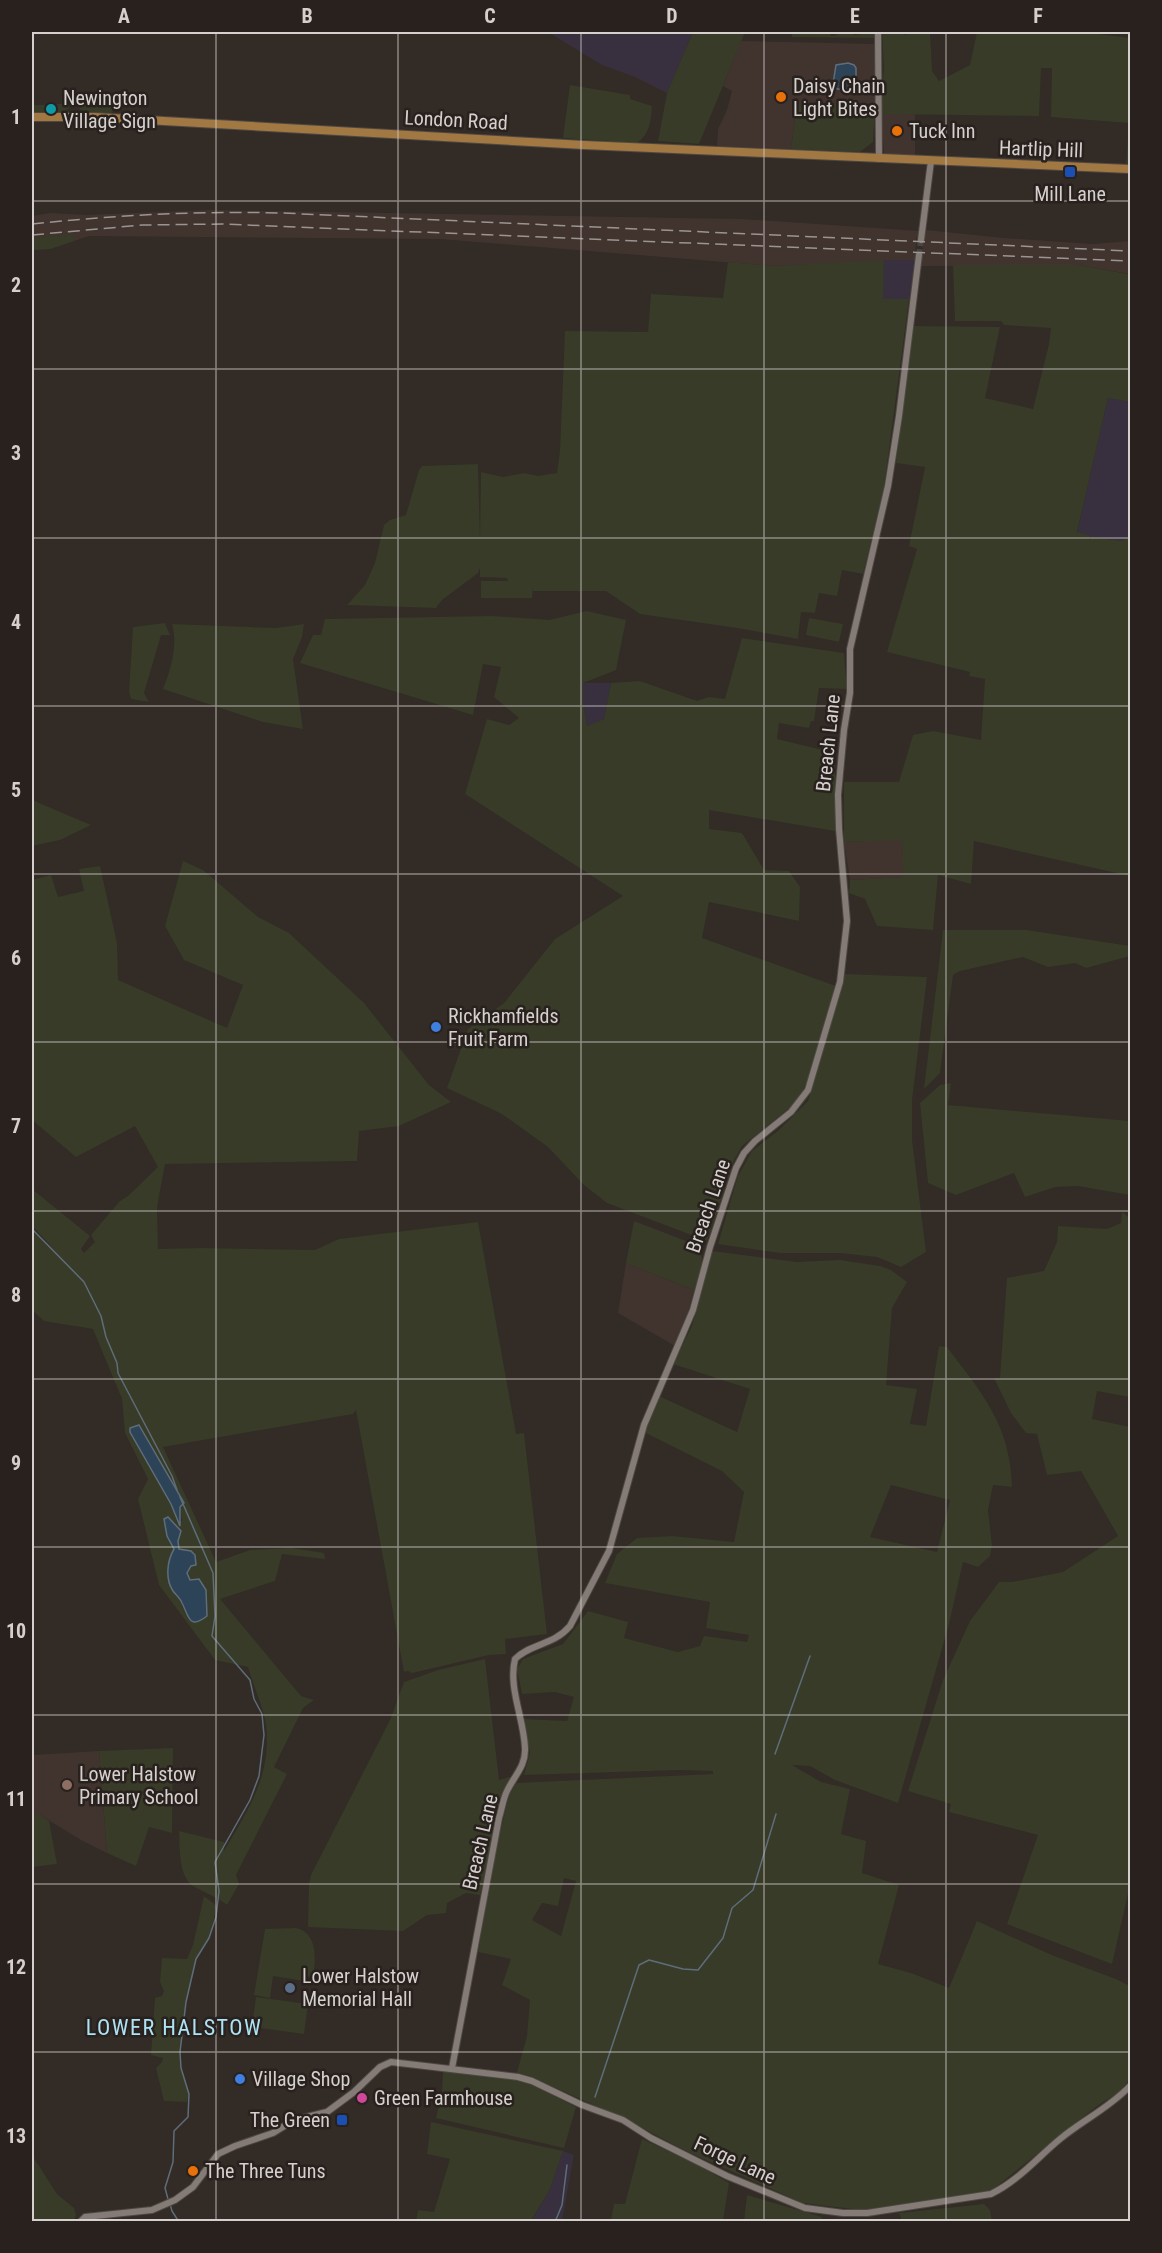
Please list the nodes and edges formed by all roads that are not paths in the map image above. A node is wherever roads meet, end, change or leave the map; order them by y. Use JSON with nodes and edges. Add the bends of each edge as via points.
{"nodes":[{"id":1,"x":878,"y":32,"type":"edge"},
{"id":2,"x":32,"y":117,"type":"edge"},
{"id":3,"x":879,"y":159,"type":"junction"},
{"id":4,"x":931,"y":161,"type":"junction"},
{"id":5,"x":1131,"y":169,"type":"edge"},
{"id":6,"x":921,"y":240,"type":"tunnel mouth"},
{"id":7,"x":919,"y":255,"type":"tunnel mouth"},
{"id":8,"x":452,"y":2068,"type":"junction"},
{"id":9,"x":1131,"y":2086,"type":"edge"},
{"id":10,"x":83,"y":2219,"type":"edge"}],
"edges":[{"from":1,"to":3,"type":"street"},
{"from":2,"to":3,"type":"main road","name":"London Road","via":[[94,117]]},
{"from":3,"to":4,"type":"main road","name":"Hartlip Hill"},
{"from":4,"to":5,"type":"main road","name":"Hartlip Hill"},
{"from":4,"to":6,"type":"street"},
{"from":7,"to":8,"type":"street","name":"Breach Lane","via":[[886,497],[850,649],[850,693],[838,795],[847,921],[840,982],[808,1090],[791,1112],[755,1141],[736,1168],[693,1310],[644,1425],[609,1551],[564,1634],[515,1659],[524,1758],[499,1818]]},
{"from":8,"to":9,"type":"street","name":"Forge Lane","via":[[532,2081],[623,2120],[651,2138],[770,2195],[805,2208],[858,2214],[998,2191]]},
{"from":8,"to":10,"type":"street","name":"Forge Lane","via":[[385,2064],[327,2112],[294,2120],[267,2136],[218,2154],[193,2187],[164,2206]]}]}
